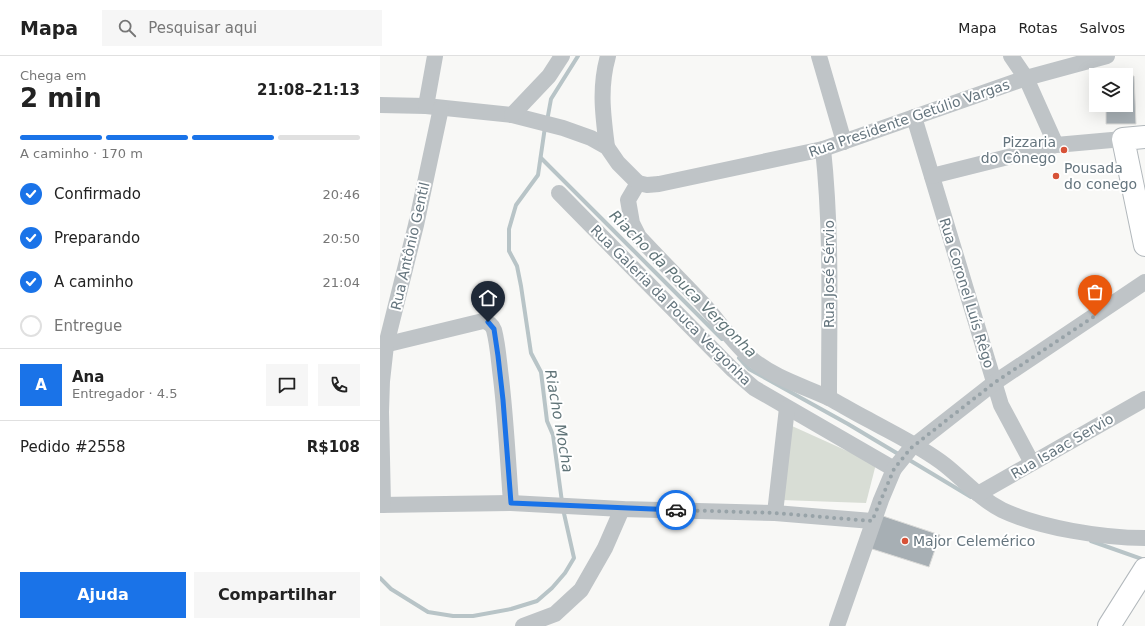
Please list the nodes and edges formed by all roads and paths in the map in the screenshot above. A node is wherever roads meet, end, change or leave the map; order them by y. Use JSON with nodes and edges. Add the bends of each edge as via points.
{"nodes":[{"id":1,"x":435,"y":56,"type":"edge"},
{"id":2,"x":562,"y":56,"type":"edge"},
{"id":3,"x":608,"y":56,"type":"edge"},
{"id":4,"x":820,"y":56,"type":"edge"},
{"id":5,"x":1011,"y":56,"type":"edge"},
{"id":6,"x":1107,"y":56,"type":"edge"},
{"id":7,"x":1026,"y":78,"type":"junction"},
{"id":8,"x":380,"y":105,"type":"edge"},
{"id":9,"x":433,"y":107,"type":"junction"},
{"id":10,"x":512,"y":115,"type":"junction"},
{"id":11,"x":914,"y":117,"type":"junction"},
{"id":12,"x":1145,"y":137,"type":"edge"},
{"id":13,"x":1123,"y":139,"type":"junction"},
{"id":14,"x":844,"y":142,"type":"junction"},
{"id":15,"x":1056,"y":146,"type":"junction"},
{"id":16,"x":607,"y":147,"type":"junction"},
{"id":17,"x":823,"y":149,"type":"junction"},
{"id":18,"x":1137,"y":165,"type":"edge"},
{"id":19,"x":932,"y":176,"type":"junction"},
{"id":20,"x":638,"y":183,"type":"junction"},
{"id":21,"x":559,"y":193,"type":"dead end"},
{"id":22,"x":1145,"y":245,"type":"edge"},
{"id":23,"x":1145,"y":282,"type":"edge"},
{"id":24,"x":383,"y":345,"type":"edge"},
{"id":25,"x":994,"y":383,"type":"junction"},
{"id":26,"x":829,"y":398,"type":"junction"},
{"id":27,"x":1145,"y":399,"type":"edge"},
{"id":28,"x":787,"y":408,"type":"junction"},
{"id":29,"x":913,"y":446,"type":"junction"},
{"id":30,"x":1032,"y":463,"type":"junction"},
{"id":31,"x":896,"y":466,"type":"junction"},
{"id":32,"x":978,"y":494,"type":"junction"},
{"id":33,"x":511,"y":503,"type":"junction"},
{"id":34,"x":382,"y":505,"type":"edge"},
{"id":35,"x":622,"y":509,"type":"junction"},
{"id":36,"x":775,"y":513,"type":"junction"},
{"id":37,"x":872,"y":521,"type":"junction"},
{"id":38,"x":1145,"y":538,"type":"edge"},
{"id":39,"x":1143,"y":571,"type":"edge"},
{"id":40,"x":554,"y":620,"type":"edge"},
{"id":41,"x":523,"y":626,"type":"edge"},
{"id":42,"x":837,"y":626,"type":"edge"},
{"id":43,"x":1109,"y":626,"type":"edge"}],
"edges":[{"from":1,"to":9,"type":"street","name":"Rua Antônio Gentil"},
{"from":2,"to":10,"type":"street","via":[[549,76]]},
{"from":3,"to":16,"type":"street","via":[[602,90]]},
{"from":4,"to":14,"type":"street"},
{"from":5,"to":7,"type":"street"},
{"from":6,"to":7,"type":"street","name":"Rua Presidente Getúlio Vargas"},
{"from":7,"to":11,"type":"street","name":"Rua Presidente Getúlio Vargas"},
{"from":7,"to":15,"type":"street"},
{"from":8,"to":9,"type":"street"},
{"from":9,"to":10,"type":"street"},
{"from":9,"to":24,"type":"street","name":"Rua Antônio Gentil","via":[[416,225]]},
{"from":10,"to":16,"type":"street","via":[[591,138]]},
{"from":11,"to":14,"type":"street","name":"Rua Presidente Getúlio Vargas"},
{"from":11,"to":19,"type":"street","name":"Rua Coronel Luís Rêgo"},
{"from":12,"to":13,"type":"main road"},
{"from":13,"to":15,"type":"street"},
{"from":13,"to":18,"type":"main road"},
{"from":14,"to":17,"type":"street","name":"Rua Presidente Getúlio Vargas"},
{"from":15,"to":19,"type":"street"},
{"from":16,"to":20,"type":"street","via":[[618,163]]},
{"from":17,"to":20,"type":"street","name":"Rua Presidente Getúlio Vargas","via":[[659,184]]},
{"from":17,"to":26,"type":"street","name":"Rua José Sérvio","via":[[829,226]]},
{"from":18,"to":22,"type":"main road"},
{"from":19,"to":25,"type":"street","name":"Rua Coronel Luís Rêgo"},
{"from":20,"to":26,"type":"street","name":"Rua Galeria da Pouca Vergonha","via":[[628,200],[632,223],[639,237],[752,359],[777,375]]},
{"from":21,"to":28,"type":"street","name":"Rua Galeria da Pouca Vergonha","via":[[732,369],[754,388]]},
{"from":23,"to":25,"type":"street"},
{"from":24,"to":33,"type":"street","via":[[483,321],[488,322],[494,329],[503,400]]},
{"from":24,"to":34,"type":"street","name":"Rua Antônio Gentil"},
{"from":25,"to":29,"type":"street"},
{"from":25,"to":30,"type":"street","name":"Rua Coronel Luís Rêgo","via":[[1009,422]]},
{"from":26,"to":29,"type":"street","name":"Rua Galeria da Pouca Vergonha"},
{"from":27,"to":30,"type":"street","name":"Rua Isaac Servio"},
{"from":28,"to":31,"type":"street","name":"Rua Galeria da Pouca Vergonha"},
{"from":28,"to":36,"type":"street"},
{"from":29,"to":31,"type":"street"},
{"from":29,"to":32,"type":"street","name":"Rua Galeria da Pouca Vergonha","via":[[945,465]]},
{"from":30,"to":32,"type":"street","name":"Rua Isaac Servio"},
{"from":31,"to":37,"type":"street"},
{"from":32,"to":38,"type":"street","name":"Rua Galeria da Pouca Vergonha","via":[[1002,510],[1057,527],[1098,535]]},
{"from":33,"to":34,"type":"street"},
{"from":33,"to":35,"type":"street"},
{"from":35,"to":36,"type":"street"},
{"from":35,"to":40,"type":"street","via":[[594,570],[581,590]]},
{"from":36,"to":37,"type":"street"},
{"from":37,"to":42,"type":"street"},
{"from":39,"to":43,"type":"main road"},
{"from":40,"to":41,"type":"street"}]}
